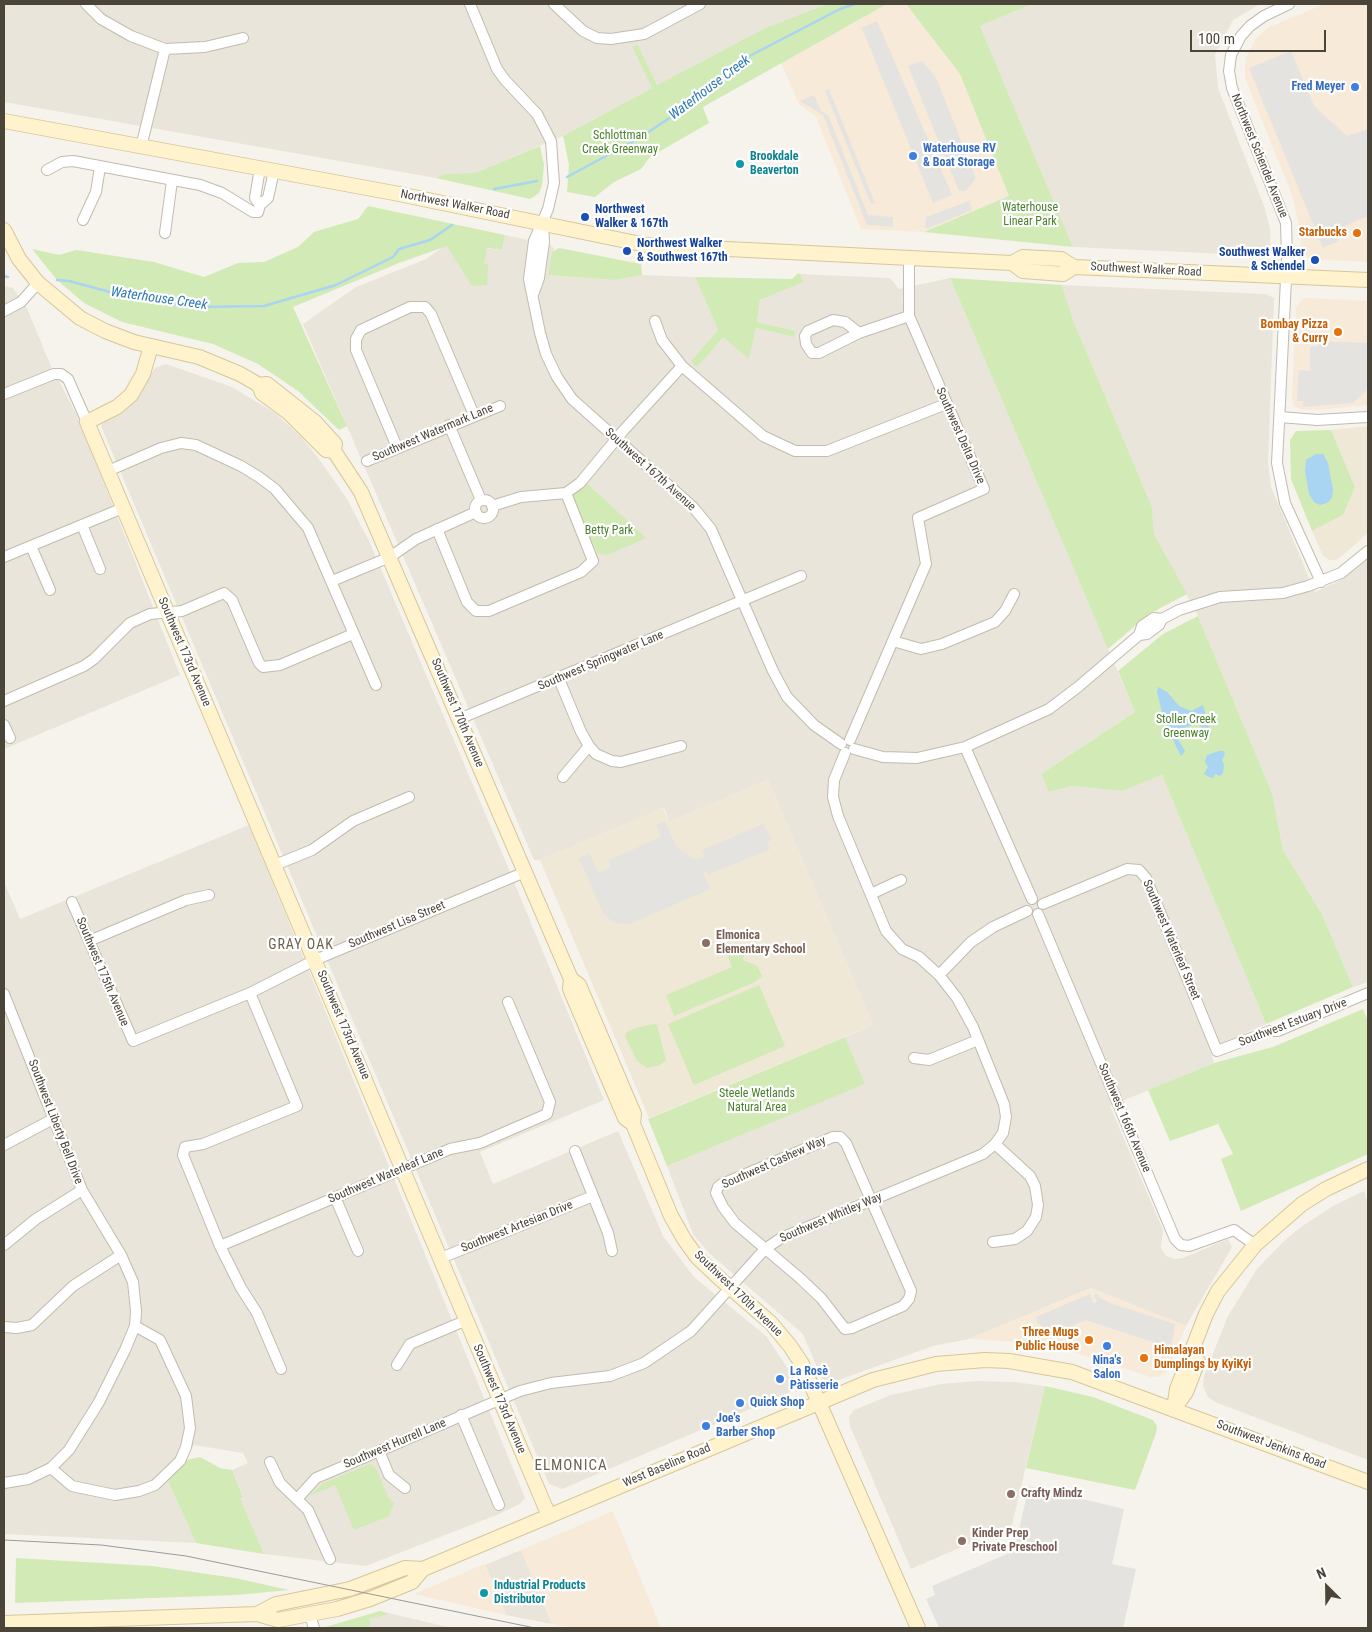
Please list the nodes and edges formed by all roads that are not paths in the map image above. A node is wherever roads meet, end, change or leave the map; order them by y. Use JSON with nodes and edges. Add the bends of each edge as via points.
{"nodes":[{"id":1,"x":86,"y":4,"type":"edge"},
{"id":2,"x":470,"y":4,"type":"edge"},
{"id":3,"x":554,"y":4,"type":"edge"},
{"id":4,"x":700,"y":4,"type":"edge"},
{"id":5,"x":1289,"y":4,"type":"edge"},
{"id":6,"x":243,"y":38,"type":"dead end"},
{"id":7,"x":165,"y":49,"type":"junction"},
{"id":8,"x":4,"y":121,"type":"edge"},
{"id":9,"x":141,"y":147,"type":"junction"},
{"id":10,"x":100,"y":167,"type":"junction"},
{"id":11,"x":46,"y":170,"type":"dead end"},
{"id":12,"x":267,"y":170,"type":"junction"},
{"id":13,"x":172,"y":181,"type":"junction"},
{"id":14,"x":83,"y":220,"type":"dead end"},
{"id":15,"x":543,"y":223,"type":"junction"},
{"id":16,"x":4,"y":230,"type":"edge"},
{"id":17,"x":165,"y":233,"type":"dead end"},
{"id":18,"x":909,"y":258,"type":"junction"},
{"id":19,"x":1286,"y":278,"type":"junction"},
{"id":20,"x":1368,"y":280,"type":"edge"},
{"id":21,"x":38,"y":283,"type":"junction"},
{"id":22,"x":4,"y":311,"type":"edge"},
{"id":23,"x":909,"y":316,"type":"junction"},
{"id":24,"x":655,"y":321,"type":"dead end"},
{"id":25,"x":859,"y":333,"type":"junction"},
{"id":26,"x":151,"y":346,"type":"junction"},
{"id":27,"x":682,"y":366,"type":"junction"},
{"id":28,"x":4,"y":394,"type":"edge"},
{"id":29,"x":946,"y":404,"type":"junction"},
{"id":30,"x":500,"y":406,"type":"dead end"},
{"id":31,"x":474,"y":415,"type":"junction"},
{"id":32,"x":1368,"y":416,"type":"edge"},
{"id":33,"x":1280,"y":417,"type":"junction"},
{"id":34,"x":87,"y":422,"type":"junction"},
{"id":35,"x":449,"y":425,"type":"junction"},
{"id":36,"x":616,"y":439,"type":"junction"},
{"id":37,"x":397,"y":446,"type":"junction"},
{"id":38,"x":366,"y":461,"type":"dead end"},
{"id":39,"x":108,"y":471,"type":"junction"},
{"id":40,"x":566,"y":493,"type":"junction"},
{"id":41,"x":481,"y":500,"type":"junction"},
{"id":42,"x":492,"y":506,"type":"junction"},
{"id":43,"x":123,"y":508,"type":"junction"},
{"id":44,"x":476,"y":512,"type":"junction"},
{"id":45,"x":82,"y":525,"type":"junction"},
{"id":46,"x":437,"y":529,"type":"junction"},
{"id":47,"x":32,"y":546,"type":"junction"},
{"id":48,"x":1368,"y":551,"type":"edge"},
{"id":49,"x":390,"y":557,"type":"junction"},
{"id":50,"x":4,"y":558,"type":"edge"},
{"id":51,"x":100,"y":569,"type":"dead end"},
{"id":52,"x":801,"y":576,"type":"dead end"},
{"id":53,"x":332,"y":581,"type":"junction"},
{"id":54,"x":1320,"y":582,"type":"junction"},
{"id":55,"x":50,"y":590,"type":"dead end"},
{"id":56,"x":1014,"y":594,"type":"dead end"},
{"id":57,"x":742,"y":601,"type":"junction"},
{"id":58,"x":168,"y":613,"type":"junction"},
{"id":59,"x":353,"y":634,"type":"junction"},
{"id":60,"x":894,"y":641,"type":"junction"},
{"id":61,"x":559,"y":679,"type":"junction"},
{"id":62,"x":376,"y":685,"type":"dead end"},
{"id":63,"x":4,"y":701,"type":"edge"},
{"id":64,"x":459,"y":719,"type":"junction"},
{"id":65,"x":4,"y":725,"type":"edge"},
{"id":66,"x":10,"y":738,"type":"dead end"},
{"id":67,"x":588,"y":746,"type":"junction"},
{"id":68,"x":682,"y":746,"type":"dead end"},
{"id":69,"x":848,"y":746,"type":"junction"},
{"id":70,"x":965,"y":747,"type":"junction"},
{"id":71,"x":563,"y":777,"type":"dead end"},
{"id":72,"x":409,"y":797,"type":"dead end"},
{"id":73,"x":275,"y":865,"type":"junction"},
{"id":74,"x":525,"y":872,"type":"junction"},
{"id":75,"x":901,"y":880,"type":"dead end"},
{"id":76,"x":871,"y":894,"type":"junction"},
{"id":77,"x":209,"y":895,"type":"dead end"},
{"id":78,"x":1032,"y":899,"type":"junction"},
{"id":79,"x":72,"y":902,"type":"dead end"},
{"id":80,"x":1043,"y":904,"type":"junction"},
{"id":81,"x":1027,"y":911,"type":"junction"},
{"id":82,"x":1038,"y":914,"type":"junction"},
{"id":83,"x":88,"y":942,"type":"junction"},
{"id":84,"x":315,"y":960,"type":"junction"},
{"id":85,"x":939,"y":976,"type":"junction"},
{"id":86,"x":250,"y":993,"type":"junction"},
{"id":87,"x":1368,"y":993,"type":"edge"},
{"id":88,"x":5,"y":1000,"type":"edge"},
{"id":89,"x":508,"y":1002,"type":"dead end"},
{"id":90,"x":978,"y":1040,"type":"junction"},
{"id":91,"x":133,"y":1041,"type":"joint"},
{"id":92,"x":1217,"y":1051,"type":"joint"},
{"id":93,"x":914,"y":1058,"type":"dead end"},
{"id":94,"x":53,"y":1119,"type":"junction"},
{"id":95,"x":996,"y":1144,"type":"junction"},
{"id":96,"x":4,"y":1145,"type":"edge"},
{"id":97,"x":575,"y":1152,"type":"dead end"},
{"id":98,"x":404,"y":1168,"type":"junction"},
{"id":99,"x":1368,"y":1169,"type":"edge"},
{"id":100,"x":82,"y":1190,"type":"junction"},
{"id":101,"x":593,"y":1196,"type":"junction"},
{"id":102,"x":335,"y":1197,"type":"junction"},
{"id":103,"x":871,"y":1200,"type":"junction"},
{"id":104,"x":993,"y":1242,"type":"dead end"},
{"id":105,"x":4,"y":1245,"type":"edge"},
{"id":106,"x":1255,"y":1245,"type":"junction"},
{"id":107,"x":220,"y":1246,"type":"junction"},
{"id":108,"x":765,"y":1249,"type":"junction"},
{"id":109,"x":358,"y":1250,"type":"dead end"},
{"id":110,"x":612,"y":1251,"type":"dead end"},
{"id":111,"x":121,"y":1255,"type":"junction"},
{"id":112,"x":441,"y":1258,"type":"junction"},
{"id":113,"x":731,"y":1289,"type":"junction"},
{"id":114,"x":467,"y":1320,"type":"junction"},
{"id":115,"x":135,"y":1326,"type":"junction"},
{"id":116,"x":4,"y":1327,"type":"edge"},
{"id":117,"x":397,"y":1364,"type":"dead end"},
{"id":118,"x":281,"y":1370,"type":"dead end"},
{"id":119,"x":500,"y":1399,"type":"junction"},
{"id":120,"x":819,"y":1402,"type":"junction"},
{"id":121,"x":1174,"y":1409,"type":"junction"},
{"id":122,"x":461,"y":1415,"type":"junction"},
{"id":123,"x":379,"y":1452,"type":"junction"},
{"id":124,"x":270,"y":1462,"type":"dead end"},
{"id":125,"x":50,"y":1468,"type":"junction"},
{"id":126,"x":4,"y":1482,"type":"edge"},
{"id":127,"x":1368,"y":1482,"type":"edge"},
{"id":128,"x":405,"y":1488,"type":"dead end"},
{"id":129,"x":298,"y":1498,"type":"junction"},
{"id":130,"x":499,"y":1505,"type":"dead end"},
{"id":131,"x":549,"y":1516,"type":"junction"},
{"id":132,"x":330,"y":1559,"type":"dead end"},
{"id":133,"x":424,"y":1569,"type":"junction"},
{"id":134,"x":257,"y":1614,"type":"junction"},
{"id":135,"x":312,"y":1622,"type":"edge"},
{"id":136,"x":4,"y":1623,"type":"edge"},
{"id":137,"x":102,"y":1624,"type":"edge"},
{"id":138,"x":918,"y":1628,"type":"edge"}],
"edges":[{"from":1,"to":7,"type":"street","via":[[101,19]]},
{"from":2,"to":15,"type":"street","name":"Southwest 167th Avenue","via":[[498,69],[537,114],[551,141],[554,183]]},
{"from":3,"to":4,"type":"street","via":[[583,31],[597,38],[611,39],[644,34]]},
{"from":5,"to":19,"type":"street","name":"Northwest Schendel Avenue","via":[[1264,16],[1241,36],[1231,55],[1229,71],[1232,88],[1284,213]]},
{"from":6,"to":7,"type":"street","via":[[205,47]]},
{"from":7,"to":9,"type":"street"},
{"from":8,"to":9,"type":"main road","name":"Northwest Walker Road"},
{"from":9,"to":12,"type":"main road","name":"Northwest Walker Road"},
{"from":10,"to":11,"type":"street","via":[[67,161]]},
{"from":10,"to":13,"type":"street"},
{"from":10,"to":14,"type":"street","via":[[96,192]]},
{"from":12,"to":13,"type":"street","via":[[268,198],[258,212],[212,188]]},
{"from":12,"to":15,"type":"main road","name":"Northwest Walker Road"},
{"from":13,"to":17,"type":"street"},
{"from":15,"to":18,"type":"main road","name":"Northwest Walker Road","via":[[646,244]]},
{"from":15,"to":36,"type":"street","name":"Southwest 167th Avenue","via":[[534,241],[529,279],[546,354],[572,399]]},
{"from":16,"to":21,"type":"main road","name":"Southwest 170th Avenue","via":[[19,259]]},
{"from":18,"to":19,"type":"main road","name":"Southwest Walker Road","via":[[1012,263],[1023,257],[1061,259],[1074,267]]},
{"from":18,"to":23,"type":"street","name":"Southwest Delta Drive"},
{"from":19,"to":20,"type":"main road","name":"Southwest Walker Road"},
{"from":19,"to":33,"type":"street","name":"Northwest Schendel Avenue"},
{"from":21,"to":22,"type":"street","via":[[26,298]]},
{"from":21,"to":26,"type":"main road","name":"Southwest 170th Avenue","via":[[80,318],[105,331]]},
{"from":23,"to":25,"type":"street"},
{"from":23,"to":29,"type":"street","name":"Southwest Delta Drive"},
{"from":24,"to":27,"type":"street","via":[[662,340]]},
{"from":25,"to":25,"type":"street","via":[[845,322],[833,320],[808,331],[806,344],[812,352],[819,352]]},
{"from":26,"to":34,"type":"main road","via":[[143,374],[131,395],[117,407]]},
{"from":26,"to":49,"type":"main road","name":"Southwest 170th Avenue","via":[[199,357],[258,385],[267,384],[300,409],[335,444],[334,451],[361,492]]},
{"from":27,"to":29,"type":"street","via":[[763,436],[795,450],[827,451]]},
{"from":27,"to":36,"type":"street"},
{"from":28,"to":34,"type":"street","via":[[61,374],[68,379]]},
{"from":29,"to":60,"type":"street","name":"Southwest Delta Drive","via":[[984,489],[918,518],[926,564]]},
{"from":30,"to":31,"type":"street","name":"Southwest Watermark Lane"},
{"from":31,"to":35,"type":"street","name":"Southwest Watermark Lane"},
{"from":31,"to":37,"type":"street","via":[[431,314],[425,307],[410,307],[361,330],[356,339],[356,350]]},
{"from":32,"to":33,"type":"street","via":[[1317,420]]},
{"from":33,"to":54,"type":"street","name":"Northwest Schendel Avenue","via":[[1277,463],[1280,483]]},
{"from":34,"to":39,"type":"main road","name":"Southwest 173rd Avenue"},
{"from":35,"to":37,"type":"street","name":"Southwest Watermark Lane"},
{"from":35,"to":41,"type":"street"},
{"from":36,"to":40,"type":"street","via":[[580,484]]},
{"from":36,"to":57,"type":"street","name":"Southwest 167th Avenue","via":[[693,507],[711,529]]},
{"from":37,"to":38,"type":"street","name":"Southwest Watermark Lane"},
{"from":39,"to":43,"type":"main road","name":"Southwest 173rd Avenue"},
{"from":39,"to":53,"type":"street","via":[[160,448],[181,443],[196,445],[241,466],[275,489],[301,519],[315,541]]},
{"from":40,"to":42,"type":"street","via":[[521,496]]},
{"from":40,"to":46,"type":"street","via":[[593,561],[581,572],[489,611],[476,611],[468,602]]},
{"from":41,"to":42,"type":"street"},
{"from":41,"to":44,"type":"street","via":[[476,505]]},
{"from":42,"to":44,"type":"street","via":[[488,517],[481,517]]},
{"from":43,"to":45,"type":"street"},
{"from":43,"to":58,"type":"main road","name":"Southwest 173rd Avenue"},
{"from":44,"to":46,"type":"street"},
{"from":45,"to":47,"type":"street"},
{"from":45,"to":51,"type":"street"},
{"from":46,"to":49,"type":"street"},
{"from":47,"to":50,"type":"street"},
{"from":47,"to":55,"type":"street"},
{"from":48,"to":54,"type":"street","via":[[1341,573]]},
{"from":49,"to":53,"type":"street"},
{"from":49,"to":64,"type":"main road","name":"Southwest 170th Avenue"},
{"from":52,"to":57,"type":"street","name":"Southwest Springwater Lane"},
{"from":53,"to":59,"type":"street"},
{"from":54,"to":70,"type":"street","via":[[1283,592],[1212,599],[1179,610],[1162,619],[1147,634],[1140,635],[1048,709]]},
{"from":56,"to":60,"type":"street","via":[[995,622],[942,644],[921,649]]},
{"from":57,"to":61,"type":"street","name":"Southwest Springwater Lane"},
{"from":57,"to":69,"type":"street","name":"Southwest 167th Avenue","via":[[787,697],[814,725]]},
{"from":58,"to":59,"type":"street","via":[[182,611],[224,593],[228,595],[259,663],[264,667],[280,665]]},
{"from":58,"to":63,"type":"street","via":[[150,614],[130,623],[84,666]]},
{"from":58,"to":73,"type":"main road","name":"Southwest 173rd Avenue"},
{"from":59,"to":62,"type":"street"},
{"from":60,"to":69,"type":"street","name":"Southwest Delta Drive"},
{"from":61,"to":64,"type":"street","name":"Southwest Springwater Lane"},
{"from":61,"to":67,"type":"street"},
{"from":64,"to":74,"type":"main road","name":"Southwest 170th Avenue"},
{"from":65,"to":66,"type":"street"},
{"from":67,"to":68,"type":"street","via":[[605,758],[621,762]]},
{"from":67,"to":71,"type":"street"},
{"from":69,"to":70,"type":"street","via":[[883,757],[917,758]]},
{"from":69,"to":76,"type":"street","via":[[834,780],[833,798]]},
{"from":70,"to":78,"type":"street"},
{"from":72,"to":73,"type":"street","via":[[353,820],[312,850]]},
{"from":73,"to":84,"type":"main road","name":"Southwest 173rd Avenue"},
{"from":74,"to":84,"type":"street","name":"Southwest Lisa Street"},
{"from":74,"to":113,"type":"main road","name":"Southwest 170th Avenue","via":[[571,979],[579,985],[634,1114],[633,1124],[671,1216],[684,1239],[709,1270]]},
{"from":75,"to":76,"type":"street"},
{"from":76,"to":85,"type":"street","via":[[886,931],[902,949],[919,957]]},
{"from":77,"to":83,"type":"street","via":[[186,900]]},
{"from":78,"to":80,"type":"street"},
{"from":78,"to":81,"type":"street","via":[[1027,904]]},
{"from":79,"to":83,"type":"street","name":"Southwest 175th Avenue"},
{"from":80,"to":82,"type":"street"},
{"from":80,"to":92,"type":"street","name":"Southwest Waterleaf Street","via":[[1127,869],[1139,870],[1146,878]]},
{"from":81,"to":82,"type":"street","via":[[1031,915]]},
{"from":81,"to":85,"type":"street","via":[[971,942]]},
{"from":82,"to":106,"type":"street","name":"Southwest 166th Avenue","via":[[1175,1239],[1181,1245],[1189,1246],[1234,1230]]},
{"from":83,"to":91,"type":"street","name":"Southwest 175th Avenue"},
{"from":84,"to":86,"type":"street","name":"Southwest Lisa Street"},
{"from":84,"to":98,"type":"main road","name":"Southwest 173rd Avenue"},
{"from":85,"to":90,"type":"street","via":[[957,998]]},
{"from":86,"to":91,"type":"street","name":"Southwest Lisa Street"},
{"from":86,"to":107,"type":"street","via":[[297,1106],[204,1144],[185,1147],[186,1166]]},
{"from":87,"to":92,"type":"street","name":"Southwest Estuary Drive","via":[[1278,1031]]},
{"from":88,"to":94,"type":"street","name":"Southwest Liberty Bell Drive"},
{"from":89,"to":98,"type":"street","name":"Southwest Waterleaf Lane","via":[[550,1102],[547,1114],[480,1143],[450,1149]]},
{"from":90,"to":93,"type":"street","via":[[929,1060]]},
{"from":90,"to":95,"type":"street","via":[[1004,1104],[1003,1133]]},
{"from":94,"to":96,"type":"street"},
{"from":94,"to":100,"type":"street","name":"Southwest Liberty Bell Drive"},
{"from":95,"to":103,"type":"street","name":"Southwest Whitley Way","via":[[983,1154]]},
{"from":95,"to":104,"type":"street","via":[[1030,1176],[1038,1195],[1038,1205],[1036,1217],[1027,1231],[1015,1239]]},
{"from":97,"to":101,"type":"street"},
{"from":98,"to":102,"type":"street","name":"Southwest Waterleaf Lane"},
{"from":98,"to":112,"type":"main road","name":"Southwest 173rd Avenue"},
{"from":99,"to":106,"type":"main road","via":[[1302,1204]]},
{"from":100,"to":105,"type":"street","via":[[36,1219]]},
{"from":100,"to":111,"type":"street","name":"Southwest Liberty Bell Drive"},
{"from":101,"to":110,"type":"street"},
{"from":101,"to":112,"type":"street","name":"Southwest Artesian Drive"},
{"from":102,"to":107,"type":"street","name":"Southwest Waterleaf Lane"},
{"from":102,"to":109,"type":"street"},
{"from":103,"to":108,"type":"street","name":"Southwest Whitley Way","via":[[781,1238]]},
{"from":103,"to":108,"type":"street","name":"Southwest Cashew Way","via":[[846,1143],[840,1137],[832,1137],[722,1184],[716,1194],[726,1212]]},
{"from":103,"to":108,"type":"street","via":[[910,1291],[904,1306],[845,1328],[814,1291]]},
{"from":106,"to":121,"type":"main road","via":[[1226,1283],[1224,1297],[1186,1392]]},
{"from":107,"to":118,"type":"street","via":[[257,1313]]},
{"from":108,"to":113,"type":"street","name":"Southwest Whitley Way"},
{"from":111,"to":115,"type":"street","name":"Southwest Liberty Bell Drive","via":[[136,1295]]},
{"from":111,"to":116,"type":"street","via":[[73,1286],[32,1325]]},
{"from":112,"to":114,"type":"main road","name":"Southwest 173rd Avenue"},
{"from":113,"to":119,"type":"street","name":"Southwest Whitley Way","via":[[691,1331],[644,1363],[610,1376],[551,1383]]},
{"from":113,"to":120,"type":"main road","name":"Southwest 170th Avenue","via":[[761,1313],[790,1346]]},
{"from":114,"to":117,"type":"street","via":[[410,1344]]},
{"from":114,"to":119,"type":"main road","name":"Southwest 173rd Avenue"},
{"from":115,"to":125,"type":"street","name":"Southwest Liberty Bell Drive","via":[[99,1402],[69,1450]]},
{"from":115,"to":125,"type":"street","via":[[160,1340],[186,1396],[190,1428],[180,1461],[155,1485],[139,1492],[115,1495],[72,1486]]},
{"from":119,"to":122,"type":"street","name":"Southwest Hurrell Lane"},
{"from":119,"to":131,"type":"main road","name":"Southwest 173rd Avenue"},
{"from":120,"to":121,"type":"main road","name":"West Baseline Road","via":[[888,1374],[936,1364],[985,1360],[1037,1364],[1072,1372]]},
{"from":120,"to":131,"type":"main road","name":"West Baseline Road"},
{"from":120,"to":138,"type":"main road","name":"Southwest 170th Avenue"},
{"from":121,"to":127,"type":"main road","name":"Southwest Jenkins Road"},
{"from":122,"to":123,"type":"street","name":"Southwest Hurrell Lane"},
{"from":122,"to":130,"type":"street"},
{"from":123,"to":128,"type":"street","via":[[388,1474]]},
{"from":123,"to":129,"type":"street","name":"Southwest Hurrell Lane","via":[[316,1478]]},
{"from":124,"to":129,"type":"street","via":[[280,1484]]},
{"from":125,"to":126,"type":"street","name":"Southwest Liberty Bell Drive","via":[[28,1479]]},
{"from":129,"to":132,"type":"street","via":[[308,1510]]},
{"from":131,"to":133,"type":"main road","name":"West Baseline Road"},
{"from":133,"to":134,"type":"main road","name":"West Baseline Road","via":[[405,1568],[350,1589],[276,1604]]},
{"from":133,"to":135,"type":"main road","name":"West Baseline Road","via":[[412,1582]]},
{"from":134,"to":135,"type":"main road","name":"West Baseline Road","via":[[278,1620]]},
{"from":134,"to":137,"type":"main road","name":"West Baseline Road"},
{"from":136,"to":137,"type":"main road","name":"West Baseline Road"}]}
